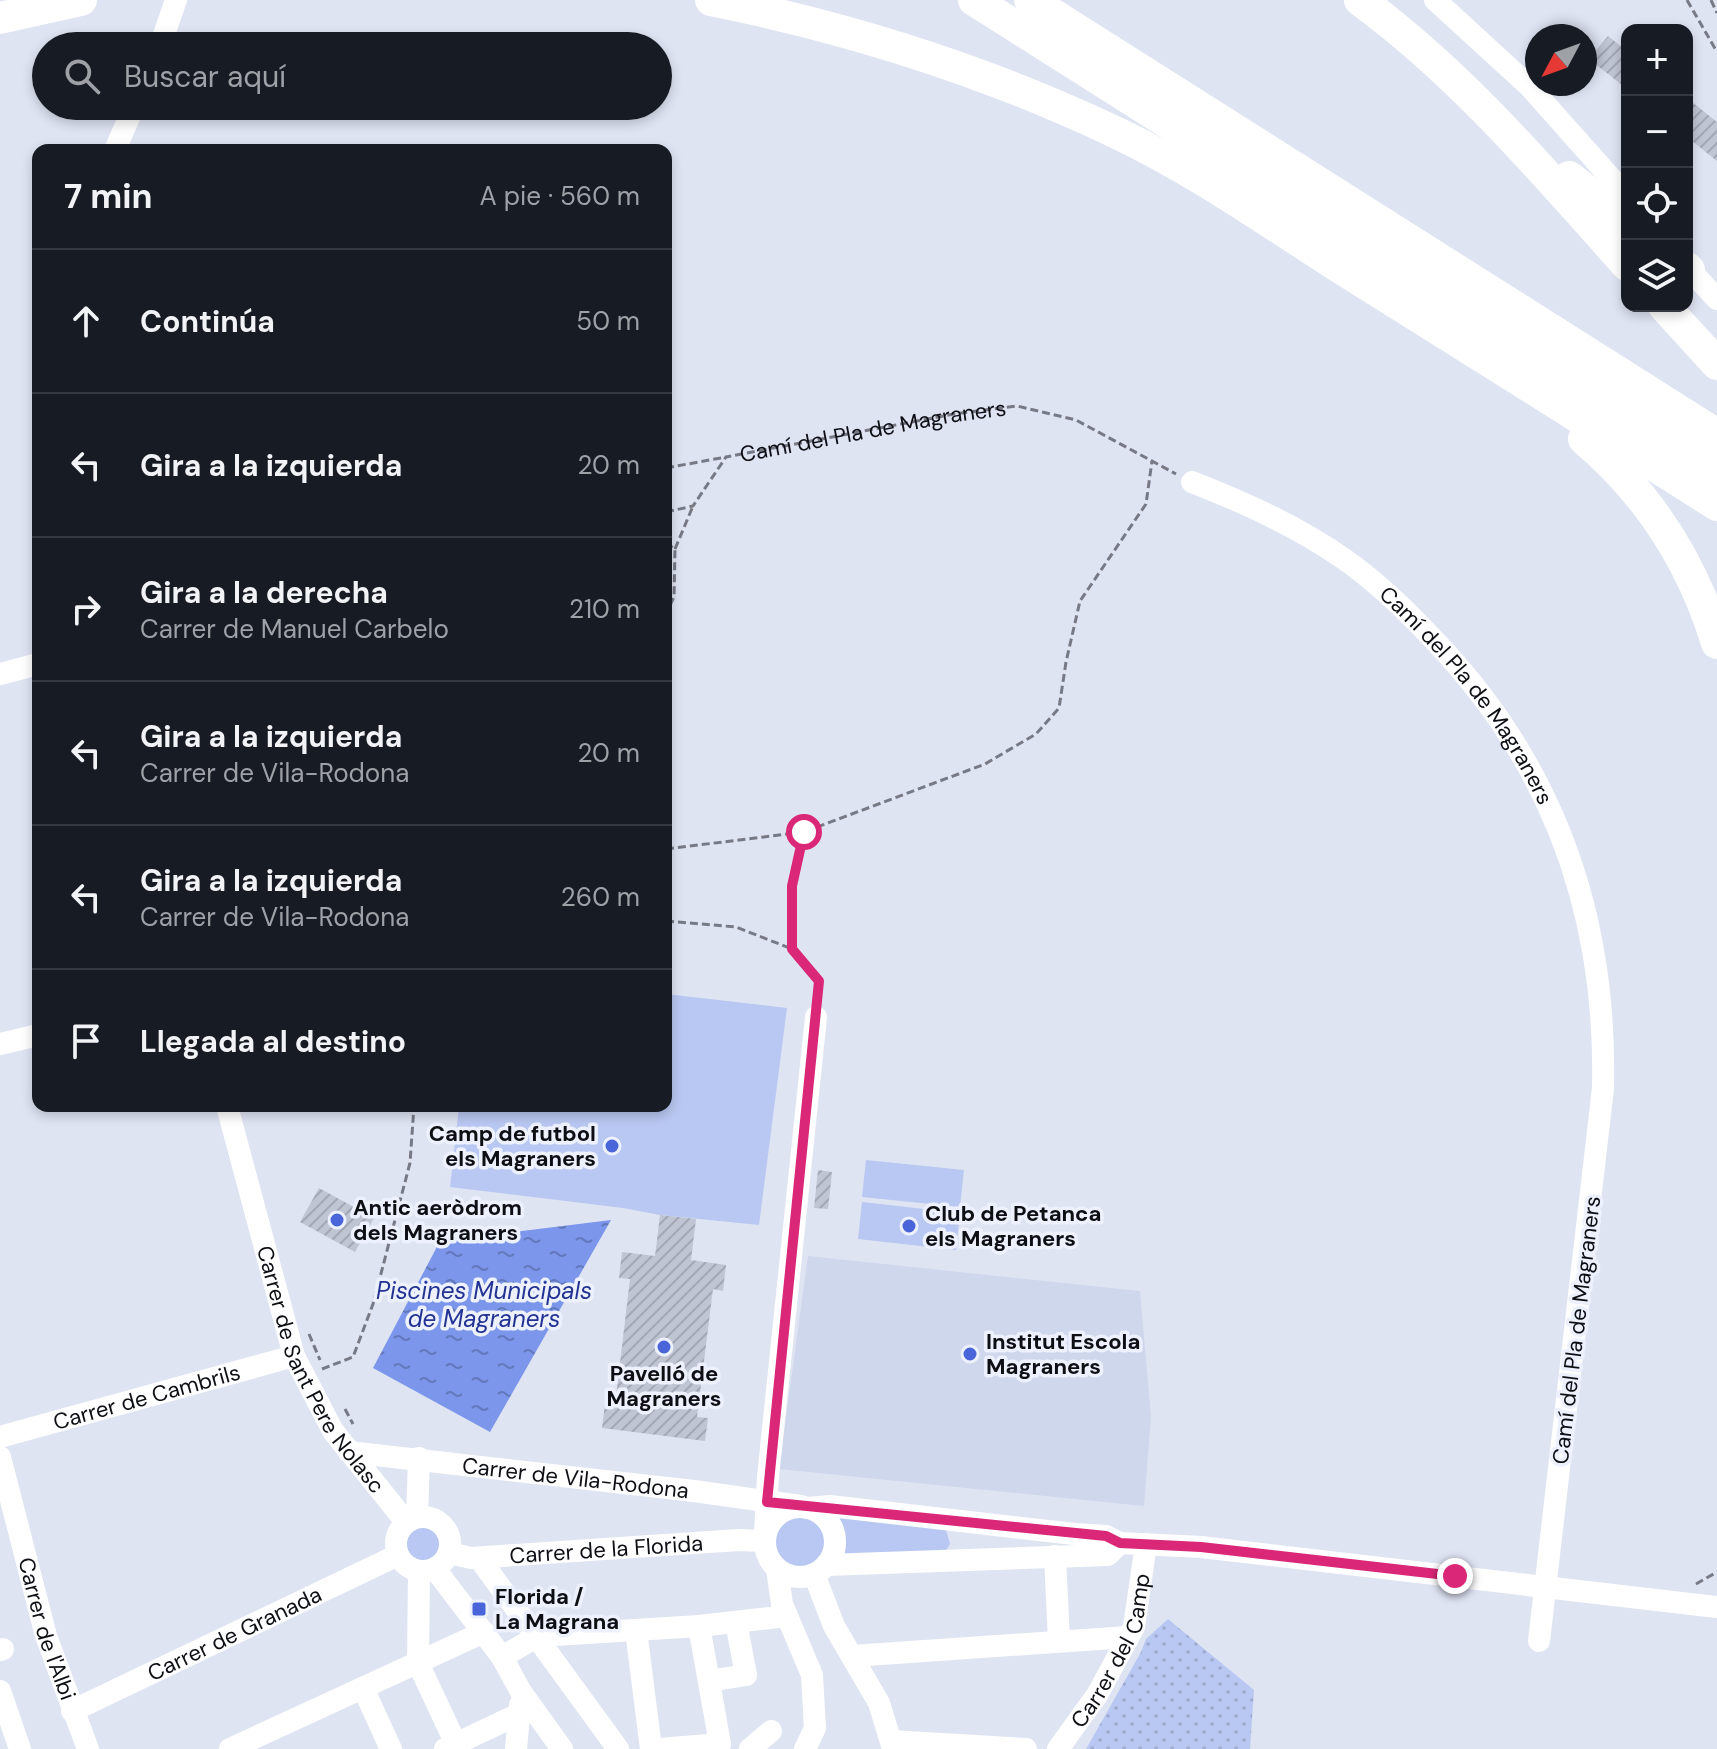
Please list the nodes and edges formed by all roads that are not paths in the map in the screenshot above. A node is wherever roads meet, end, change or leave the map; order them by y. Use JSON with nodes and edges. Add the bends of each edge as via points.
{"nodes":[{"id":1,"x":81,"y":0,"type":"edge"},
{"id":2,"x":176,"y":0,"type":"edge"},
{"id":3,"x":711,"y":0,"type":"edge"},
{"id":4,"x":974,"y":0,"type":"edge"},
{"id":5,"x":1030,"y":0,"type":"edge"},
{"id":6,"x":1360,"y":0,"type":"edge"},
{"id":7,"x":1435,"y":0,"type":"edge"},
{"id":8,"x":0,"y":18,"type":"edge"},
{"id":9,"x":165,"y":32,"type":"edge"},
{"id":10,"x":128,"y":120,"type":"edge"},
{"id":11,"x":1500,"y":124,"type":"junction"},
{"id":12,"x":118,"y":144,"type":"edge"},
{"id":13,"x":1621,"y":189,"type":"edge"},
{"id":14,"x":1621,"y":217,"type":"edge"},
{"id":15,"x":1621,"y":258,"type":"edge"},
{"id":16,"x":1693,"y":273,"type":"edge"},
{"id":17,"x":1387,"y":297,"type":"junction"},
{"id":18,"x":1717,"y":299,"type":"edge"},
{"id":19,"x":1669,"y":312,"type":"edge"},
{"id":20,"x":1717,"y":364,"type":"edge"},
{"id":21,"x":1717,"y":435,"type":"edge"},
{"id":22,"x":1717,"y":470,"type":"edge"},
{"id":23,"x":1192,"y":482,"type":"road end"},
{"id":24,"x":1717,"y":505,"type":"edge"},
{"id":25,"x":1717,"y":643,"type":"edge"},
{"id":26,"x":32,"y":666,"type":"edge"},
{"id":27,"x":0,"y":674,"type":"edge"},
{"id":28,"x":816,"y":1017,"type":"road end"},
{"id":29,"x":32,"y":1036,"type":"edge"},
{"id":30,"x":0,"y":1044,"type":"edge"},
{"id":31,"x":229,"y":1112,"type":"edge"},
{"id":32,"x":294,"y":1356,"type":"junction"},
{"id":33,"x":0,"y":1437,"type":"edge"},
{"id":34,"x":349,"y":1452,"type":"junction"},
{"id":35,"x":0,"y":1457,"type":"edge"},
{"id":36,"x":419,"y":1458,"type":"junction"},
{"id":37,"x":767,"y":1502,"type":"junction"},
{"id":38,"x":804,"y":1507,"type":"junction"},
{"id":39,"x":412,"y":1520,"type":"junction"},
{"id":40,"x":950,"y":1520,"type":"junction"},
{"id":41,"x":765,"y":1537,"type":"junction"},
{"id":42,"x":1120,"y":1543,"type":"junction"},
{"id":43,"x":1146,"y":1544,"type":"junction"},
{"id":44,"x":398,"y":1555,"type":"junction"},
{"id":45,"x":1055,"y":1556,"type":"junction"},
{"id":46,"x":479,"y":1558,"type":"junction"},
{"id":47,"x":950,"y":1561,"type":"junction"},
{"id":48,"x":434,"y":1564,"type":"junction"},
{"id":49,"x":777,"y":1569,"type":"junction"},
{"id":50,"x":820,"y":1570,"type":"junction"},
{"id":51,"x":1545,"y":1587,"type":"junction"},
{"id":52,"x":1717,"y":1607,"type":"edge"},
{"id":53,"x":787,"y":1616,"type":"junction"},
{"id":54,"x":736,"y":1622,"type":"junction"},
{"id":55,"x":699,"y":1626,"type":"junction"},
{"id":56,"x":636,"y":1630,"type":"junction"},
{"id":57,"x":484,"y":1632,"type":"junction"},
{"id":58,"x":538,"y":1636,"type":"junction"},
{"id":59,"x":1128,"y":1637,"type":"junction"},
{"id":60,"x":1059,"y":1641,"type":"junction"},
{"id":61,"x":1539,"y":1641,"type":"dead end"},
{"id":62,"x":852,"y":1656,"type":"junction"},
{"id":63,"x":502,"y":1657,"type":"junction"},
{"id":64,"x":418,"y":1663,"type":"junction"},
{"id":65,"x":709,"y":1681,"type":"junction"},
{"id":66,"x":363,"y":1688,"type":"junction"},
{"id":67,"x":0,"y":1691,"type":"edge"},
{"id":68,"x":520,"y":1703,"type":"junction"},
{"id":69,"x":72,"y":1711,"type":"junction"},
{"id":70,"x":771,"y":1731,"type":"dead end"},
{"id":71,"x":892,"y":1745,"type":"edge"},
{"id":72,"x":451,"y":1746,"type":"edge"},
{"id":73,"x":20,"y":1749,"type":"edge"},
{"id":74,"x":88,"y":1749,"type":"edge"},
{"id":75,"x":230,"y":1749,"type":"edge"},
{"id":76,"x":391,"y":1749,"type":"edge"},
{"id":77,"x":516,"y":1749,"type":"edge"},
{"id":78,"x":562,"y":1749,"type":"edge"},
{"id":79,"x":618,"y":1749,"type":"edge"},
{"id":80,"x":651,"y":1749,"type":"edge"},
{"id":81,"x":660,"y":1749,"type":"edge"},
{"id":82,"x":750,"y":1749,"type":"edge"},
{"id":83,"x":805,"y":1749,"type":"edge"},
{"id":84,"x":1026,"y":1749,"type":"edge"},
{"id":85,"x":1058,"y":1749,"type":"edge"}],
"edges":[{"from":1,"to":8,"type":"highway"},
{"from":2,"to":9,"type":"street"},
{"from":3,"to":17,"type":"highway","via":[[870,40],[1058,106],[1157,154]]},
{"from":4,"to":22,"type":"highway"},
{"from":5,"to":21,"type":"highway"},
{"from":6,"to":11,"type":"highway","via":[[1414,41]]},
{"from":7,"to":13,"type":"street","via":[[1520,77]]},
{"from":10,"to":12,"type":"street"},
{"from":11,"to":14,"type":"highway"},
{"from":11,"to":15,"type":"highway"},
{"from":16,"to":18,"type":"street"},
{"from":17,"to":24,"type":"highway"},
{"from":17,"to":25,"type":"highway","via":[[1424,330],[1559,419],[1627,479],[1683,558]]},
{"from":19,"to":20,"type":"highway"},
{"from":23,"to":51,"type":"street","name":"Camí del Pla de Magraners","via":[[1268,514],[1325,546],[1418,622],[1509,733],[1545,795],[1574,868],[1599,977],[1603,1088]]},
{"from":26,"to":27,"type":"street"},
{"from":28,"to":37,"type":"street"},
{"from":29,"to":30,"type":"street"},
{"from":31,"to":32,"type":"street","name":"Carrer de Sant Pere Nolasc"},
{"from":32,"to":33,"type":"street","name":"Carrer de Cambrils"},
{"from":32,"to":34,"type":"street","name":"Carrer de Sant Pere Nolasc","via":[[314,1373],[333,1431]]},
{"from":34,"to":36,"type":"street","name":"Carrer de Vila-Rodona"},
{"from":34,"to":39,"type":"street","name":"Carrer de Sant Pere Nolasc"},
{"from":35,"to":69,"type":"street","name":"Carrer de l'Albi","via":[[46,1636]]},
{"from":36,"to":37,"type":"street","name":"Carrer de Vila-Rodona"},
{"from":36,"to":39,"type":"street"},
{"from":37,"to":38,"type":"street","name":"Carrer de Vila-Rodona"},
{"from":37,"to":41,"type":"street"},
{"from":38,"to":40,"type":"street","name":"Carrer de Vila-Rodona"},
{"from":38,"to":41,"type":"street","via":[[778,1514]]},
{"from":38,"to":50,"type":"street","via":[[832,1527],[835,1543]]},
{"from":39,"to":44,"type":"street","via":[[397,1535]]},
{"from":39,"to":48,"type":"street","via":[[429,1517],[449,1536]]},
{"from":40,"to":42,"type":"street","name":"Carrer de Vila-Rodona","via":[[1106,1536]]},
{"from":40,"to":47,"type":"street","via":[[957,1539]]},
{"from":41,"to":46,"type":"street","name":"Carrer de la Florida"},
{"from":41,"to":49,"type":"street","via":[[767,1556]]},
{"from":42,"to":43,"type":"street","name":"Carrer de Vila-Rodona"},
{"from":42,"to":45,"type":"street","via":[[1108,1555]]},
{"from":43,"to":51,"type":"street","name":"Carrer de Vila-Rodona"},
{"from":43,"to":59,"type":"street","name":"Carrer del Camp"},
{"from":44,"to":48,"type":"street","via":[[409,1567]]},
{"from":44,"to":69,"type":"street","name":"Carrer de Granada"},
{"from":45,"to":47,"type":"street"},
{"from":45,"to":60,"type":"street"},
{"from":46,"to":48,"type":"street","name":"Carrer de la Florida"},
{"from":46,"to":58,"type":"street"},
{"from":47,"to":50,"type":"street"},
{"from":48,"to":57,"type":"street"},
{"from":48,"to":64,"type":"street"},
{"from":49,"to":50,"type":"street","via":[[799,1577]]},
{"from":49,"to":53,"type":"street"},
{"from":50,"to":62,"type":"street","via":[[834,1626]]},
{"from":51,"to":52,"type":"street","name":"Carrer de Vila-Rodona"},
{"from":51,"to":61,"type":"street","name":"Camí del Pla de Magraners"},
{"from":53,"to":54,"type":"street"},
{"from":53,"to":83,"type":"street","via":[[812,1675],[815,1728]]},
{"from":54,"to":55,"type":"street"},
{"from":54,"to":65,"type":"street","via":[[746,1675]]},
{"from":55,"to":56,"type":"street"},
{"from":55,"to":65,"type":"street"},
{"from":56,"to":58,"type":"street"},
{"from":56,"to":80,"type":"street"},
{"from":57,"to":63,"type":"street"},
{"from":57,"to":64,"type":"street"},
{"from":58,"to":63,"type":"street"},
{"from":58,"to":79,"type":"street"},
{"from":59,"to":60,"type":"street"},
{"from":59,"to":85,"type":"street","name":"Carrer del Camp","via":[[1097,1695]]},
{"from":60,"to":62,"type":"street"},
{"from":62,"to":71,"type":"street","via":[[879,1703]]},
{"from":63,"to":68,"type":"street"},
{"from":64,"to":66,"type":"street"},
{"from":64,"to":72,"type":"street"},
{"from":65,"to":81,"type":"street","via":[[720,1744]]},
{"from":66,"to":75,"type":"street"},
{"from":66,"to":76,"type":"street"},
{"from":67,"to":73,"type":"street"},
{"from":68,"to":72,"type":"street"},
{"from":68,"to":77,"type":"street"},
{"from":68,"to":78,"type":"street"},
{"from":69,"to":74,"type":"street","name":"Carrer de l'Albi"},
{"from":70,"to":82,"type":"street"},
{"from":71,"to":84,"type":"street"}]}
